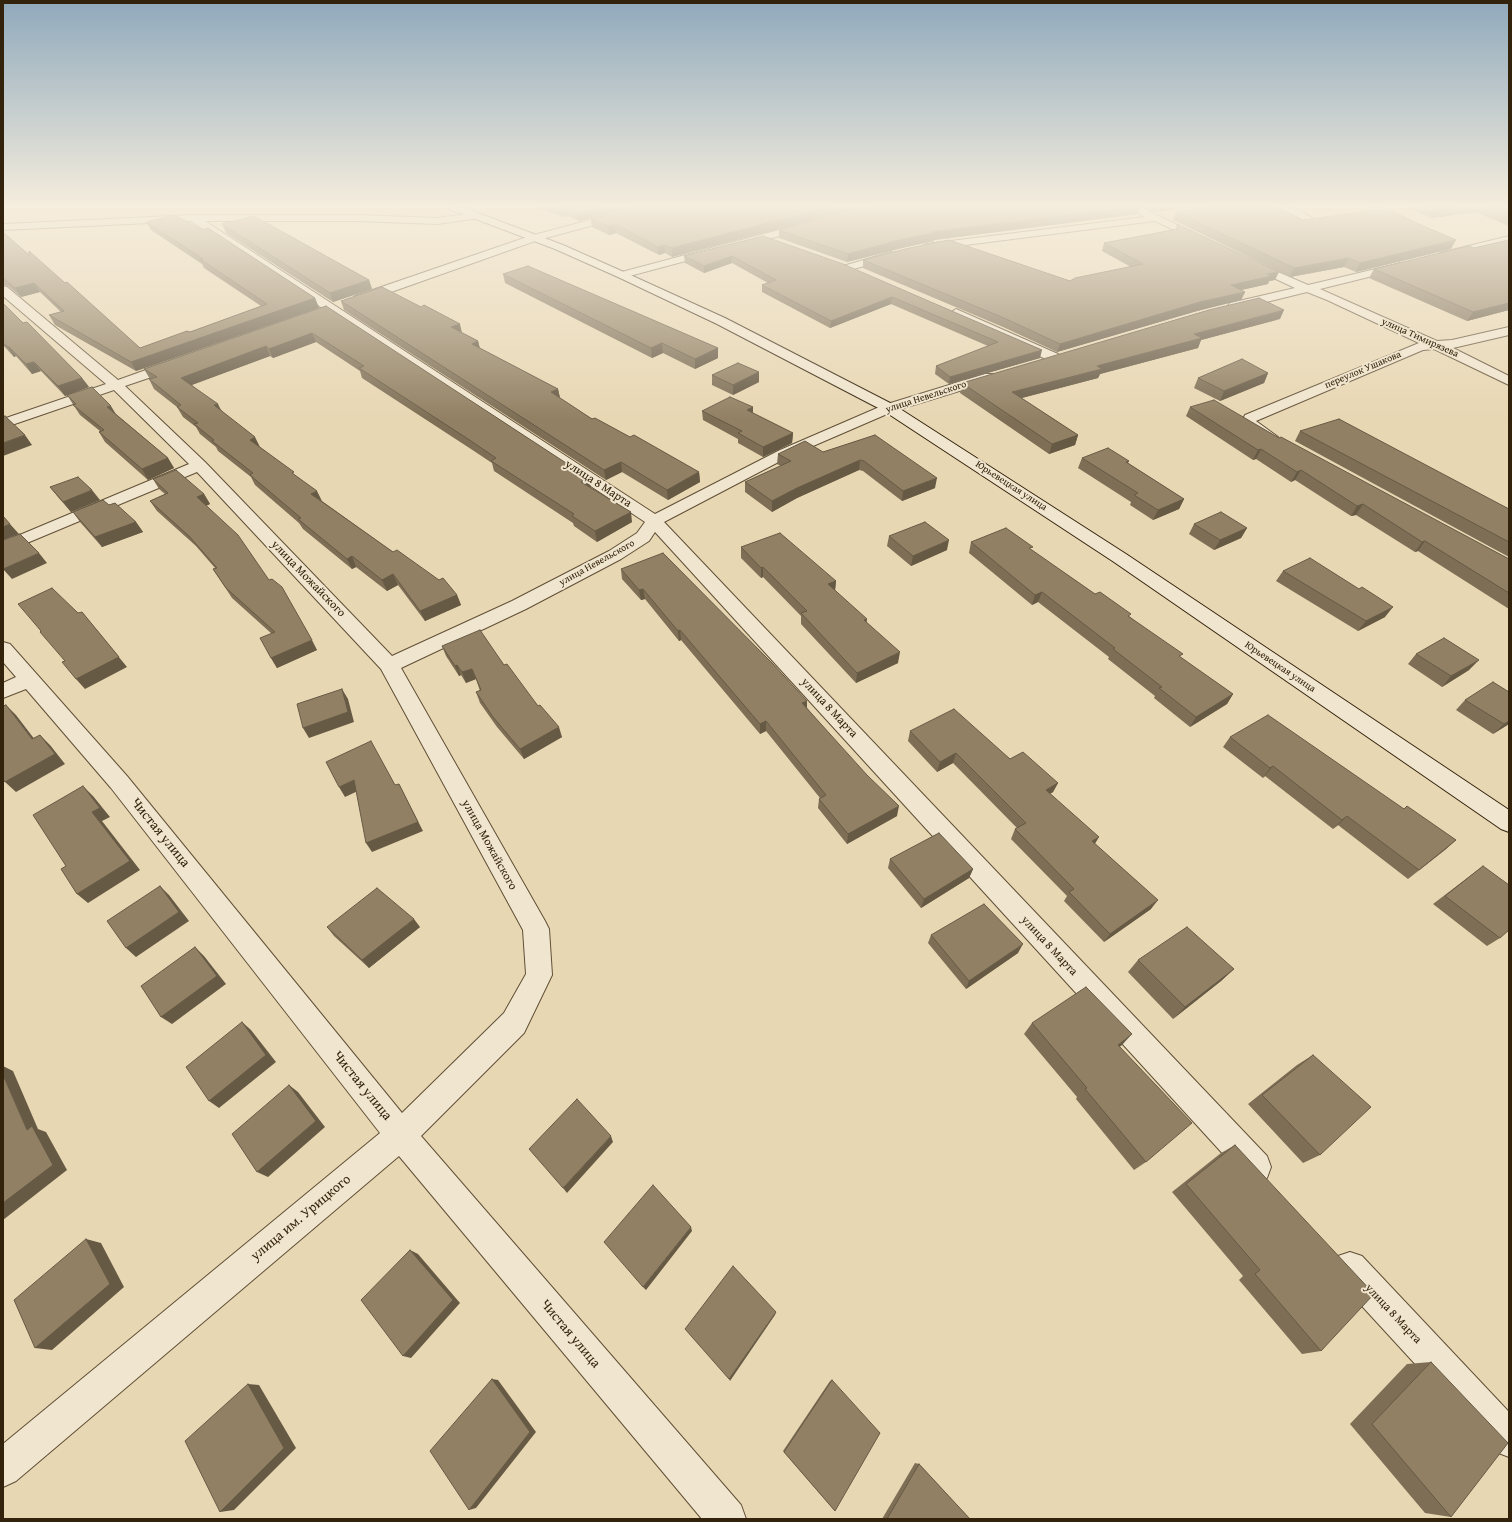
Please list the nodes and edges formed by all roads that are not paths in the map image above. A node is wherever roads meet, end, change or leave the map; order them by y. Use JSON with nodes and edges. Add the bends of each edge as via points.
{"nodes":[{"id":1,"x":278,"y":278,"type":"edge"},
{"id":2,"x":419,"y":278,"type":"edge"},
{"id":3,"x":629,"y":278,"type":"edge"},
{"id":4,"x":1281,"y":278,"type":"edge"},
{"id":5,"x":1349,"y":278,"type":"edge"},
{"id":6,"x":1308,"y":288,"type":"junction"},
{"id":7,"x":3,"y":290,"type":"edge"},
{"id":8,"x":1224,"y":309,"type":"edge"},
{"id":9,"x":947,"y":310,"type":"edge"},
{"id":10,"x":325,"y":311,"type":"junction"},
{"id":11,"x":1509,"y":331,"type":"edge"},
{"id":12,"x":1436,"y":345,"type":"junction"},
{"id":13,"x":1068,"y":353,"type":"edge"},
{"id":14,"x":1053,"y":358,"type":"junction"},
{"id":15,"x":191,"y":359,"type":"edge"},
{"id":16,"x":1031,"y":364,"type":"edge"},
{"id":17,"x":1001,"y":374,"type":"edge"},
{"id":18,"x":1509,"y":381,"type":"edge"},
{"id":19,"x":116,"y":385,"type":"junction"},
{"id":20,"x":889,"y":408,"type":"junction"},
{"id":21,"x":3,"y":424,"type":"edge"},
{"id":22,"x":1282,"y":443,"type":"edge"},
{"id":23,"x":199,"y":465,"type":"junction"},
{"id":24,"x":654,"y":521,"type":"junction"},
{"id":25,"x":3,"y":548,"type":"edge"},
{"id":26,"x":3,"y":649,"type":"edge"},
{"id":27,"x":389,"y":665,"type":"junction"},
{"id":28,"x":29,"y":680,"type":"junction"},
{"id":29,"x":3,"y":691,"type":"edge"},
{"id":30,"x":1509,"y":822,"type":"edge"},
{"id":31,"x":536,"y":929,"type":"joint"},
{"id":32,"x":401,"y":1135,"type":"junction"},
{"id":33,"x":1269,"y":1182,"type":"edge"},
{"id":34,"x":1335,"y":1252,"type":"edge"},
{"id":35,"x":1509,"y":1439,"type":"edge"},
{"id":36,"x":3,"y":1468,"type":"edge"},
{"id":37,"x":727,"y":1519,"type":"edge"}],
"edges":[{"from":1,"to":10,"type":"street","name":"улица 8 Марта"},
{"from":2,"to":10,"type":"street"},
{"from":3,"to":20,"type":"street","name":"Юрьевецкая улица","via":[[721,321]]},
{"from":4,"to":6,"type":"street","name":"улица Тимирязева"},
{"from":5,"to":6,"type":"street"},
{"from":6,"to":8,"type":"street"},
{"from":6,"to":12,"type":"street","name":"улица Тимирязева"},
{"from":7,"to":19,"type":"street","name":"улица Можайского"},
{"from":9,"to":14,"type":"street"},
{"from":10,"to":24,"type":"street","name":"улица 8 Марта"},
{"from":11,"to":12,"type":"street","name":"переулок Ушакова","via":[[1452,344]]},
{"from":12,"to":18,"type":"street","name":"улица Тимирязева"},
{"from":12,"to":22,"type":"street","name":"переулок Ушакова","via":[[1420,346],[1250,418],[1248,423],[1254,428]]},
{"from":13,"to":14,"type":"street"},
{"from":14,"to":16,"type":"street"},
{"from":15,"to":19,"type":"street"},
{"from":17,"to":20,"type":"street","name":"улица Невельского"},
{"from":19,"to":21,"type":"street"},
{"from":19,"to":23,"type":"street","name":"улица Можайского"},
{"from":20,"to":24,"type":"street","name":"улица Невельского","via":[[785,453]]},
{"from":20,"to":30,"type":"street","name":"Юрьевецкая улица","via":[[1120,558]]},
{"from":23,"to":25,"type":"street"},
{"from":23,"to":27,"type":"street","name":"улица Можайского"},
{"from":24,"to":27,"type":"street","name":"улица Невельского","via":[[643,537],[615,555],[519,605]]},
{"from":24,"to":33,"type":"street","name":"улица 8 Марта"},
{"from":26,"to":28,"type":"street","name":"Чистая улица"},
{"from":27,"to":31,"type":"street","name":"улица Можайского"},
{"from":28,"to":29,"type":"street"},
{"from":28,"to":32,"type":"street","name":"Чистая улица","via":[[119,782]]},
{"from":31,"to":32,"type":"street","name":"улица им. Урицкого","via":[[539,975],[514,1023]]},
{"from":32,"to":36,"type":"street","name":"улица им. Урицкого"},
{"from":32,"to":37,"type":"street","name":"Чистая улица"},
{"from":34,"to":35,"type":"street","name":"улица 8 Марта"}]}
